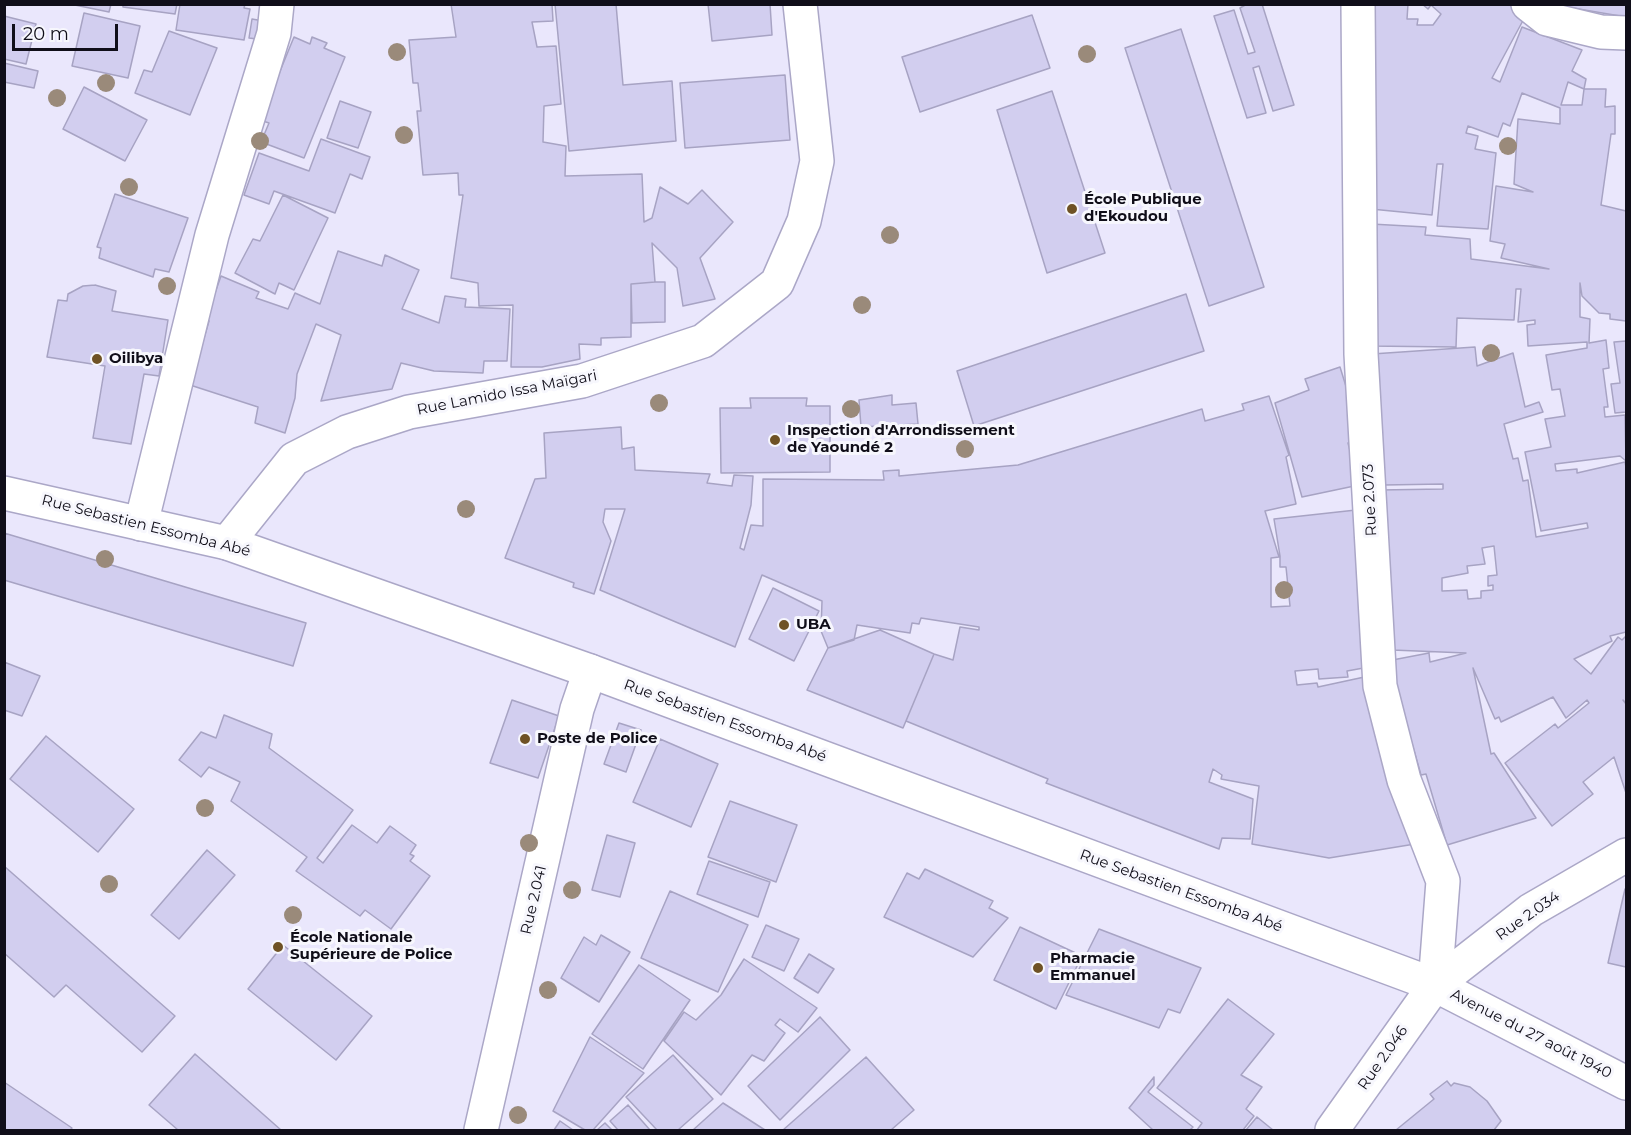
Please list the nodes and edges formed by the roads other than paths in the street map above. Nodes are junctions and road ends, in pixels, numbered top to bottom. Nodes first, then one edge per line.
1 (277, 4) edge
2 (800, 4) edge
3 (1358, 4) edge
4 (1528, 4) edge
5 (1626, 33) edge
6 (4, 493) edge
7 (141, 524) junction
8 (227, 543) junction
9 (590, 671) junction
10 (1626, 855) edge
11 (1435, 985) junction
12 (1626, 1083) edge
13 (481, 1131) edge
14 (1332, 1131) edge

1 - 7 street
2 - 8 street, Rue Lamido Issa Maïgari
3 - 11 street, Rue 2.073
4 - 5 street
6 - 7 street, Rue Sebastien Essomba Abé
7 - 8 street, Rue Sebastien Essomba Abé
8 - 9 street, Rue Sebastien Essomba Abé
9 - 11 street, Rue Sebastien Essomba Abé
9 - 13 street, Rue 2.041
10 - 11 street, Rue 2.034
11 - 12 street, Avenue du 27 août 1940
11 - 14 street, Rue 2.046

